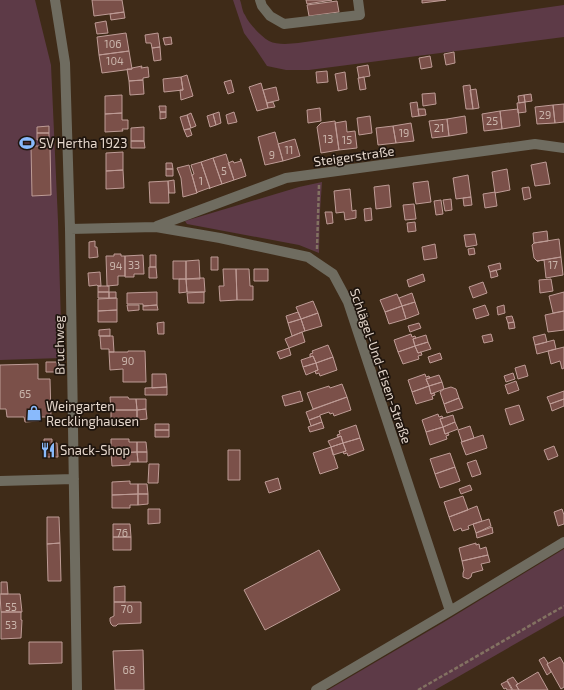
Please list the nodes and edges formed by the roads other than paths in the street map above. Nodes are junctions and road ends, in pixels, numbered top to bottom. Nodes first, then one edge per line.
1 (55, 0) edge
2 (260, 0) edge
3 (358, 0) edge
4 (564, 148) edge
5 (156, 227) junction
6 (70, 229) junction
7 (74, 479) junction
8 (0, 481) edge
9 (564, 542) edge
10 (450, 611) junction
11 (77, 690) edge
12 (316, 690) edge

1 - 6 street, Bruchweg
2 - 3 street
4 - 5 street, Steigerstraße
5 - 6 street, Schlägel-Und-Eisen-Straße
5 - 10 street, Schlägel-Und-Eisen-Straße
6 - 7 street, Bruchweg
7 - 8 street
7 - 11 street, Bruchweg
9 - 10 street
10 - 12 street

